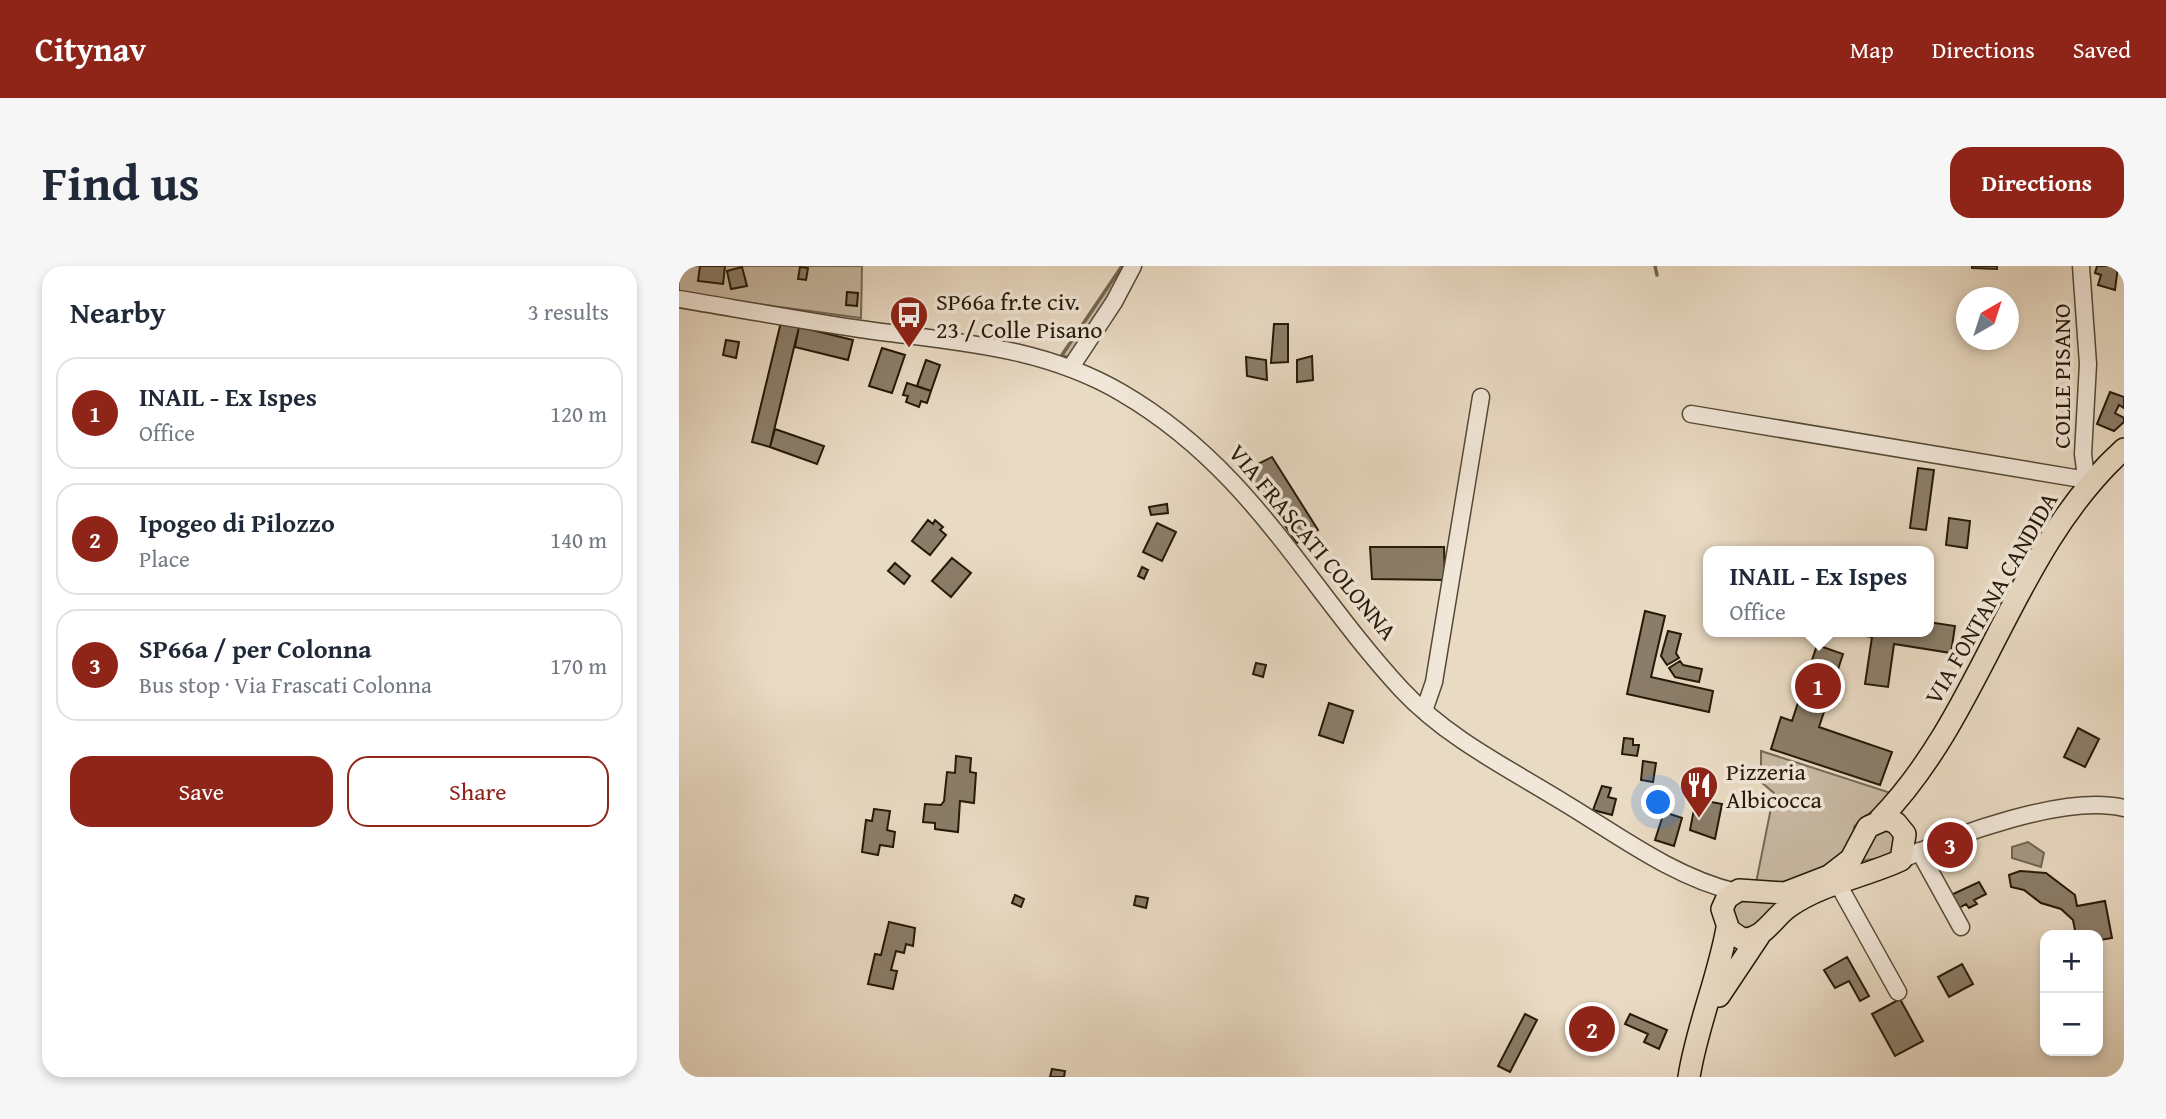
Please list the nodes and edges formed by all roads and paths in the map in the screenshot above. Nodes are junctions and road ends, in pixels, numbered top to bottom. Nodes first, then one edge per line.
1 (1133, 266) edge
2 (2081, 266) edge
3 (679, 299) edge
4 (1071, 367) junction
5 (1482, 397) dead end
6 (1691, 414) dead end
7 (2124, 449) edge
8 (2087, 483) junction
9 (1423, 711) junction
10 (1914, 782) junction
11 (2124, 808) edge
12 (1881, 819) junction
13 (1904, 831) junction
14 (1952, 838) junction
15 (1910, 855) junction
16 (1702, 883) junction
17 (1837, 884) junction
18 (1736, 891) junction
19 (1724, 921) junction
20 (1961, 927) dead end
21 (1759, 936) junction
22 (1898, 992) dead end
23 (1698, 1031) junction
24 (1689, 1077) edge

1 - 4 street
2 - 8 street, COLLE PISANO
3 - 4 street, VIA FRASCATI COLONNA
4 - 9 street, VIA FRASCATI COLONNA
5 - 9 street
6 - 8 street
7 - 8 main road, VIA FONTANA CANDIDA
8 - 10 main road, VIA FONTANA CANDIDA
9 - 16 street, VIA FRASCATI COLONNA
10 - 12 main road, VIA FONTANA CANDIDA
10 - 13 main road, VIA FONTANA CANDIDA
11 - 14 street
12 - 13 main road
12 - 18 main road, VIA FRASCATI COLONNA
13 - 14 street
13 - 15 main road
14 - 15 street
15 - 17 main road
15 - 20 street
16 - 18 street, VIA FRASCATI COLONNA
16 - 19 street, VIA FRASCATI COLONNA
17 - 21 main road
17 - 22 street
18 - 19 main road
19 - 21 main road
19 - 23 main road
21 - 23 main road
23 - 24 main road

